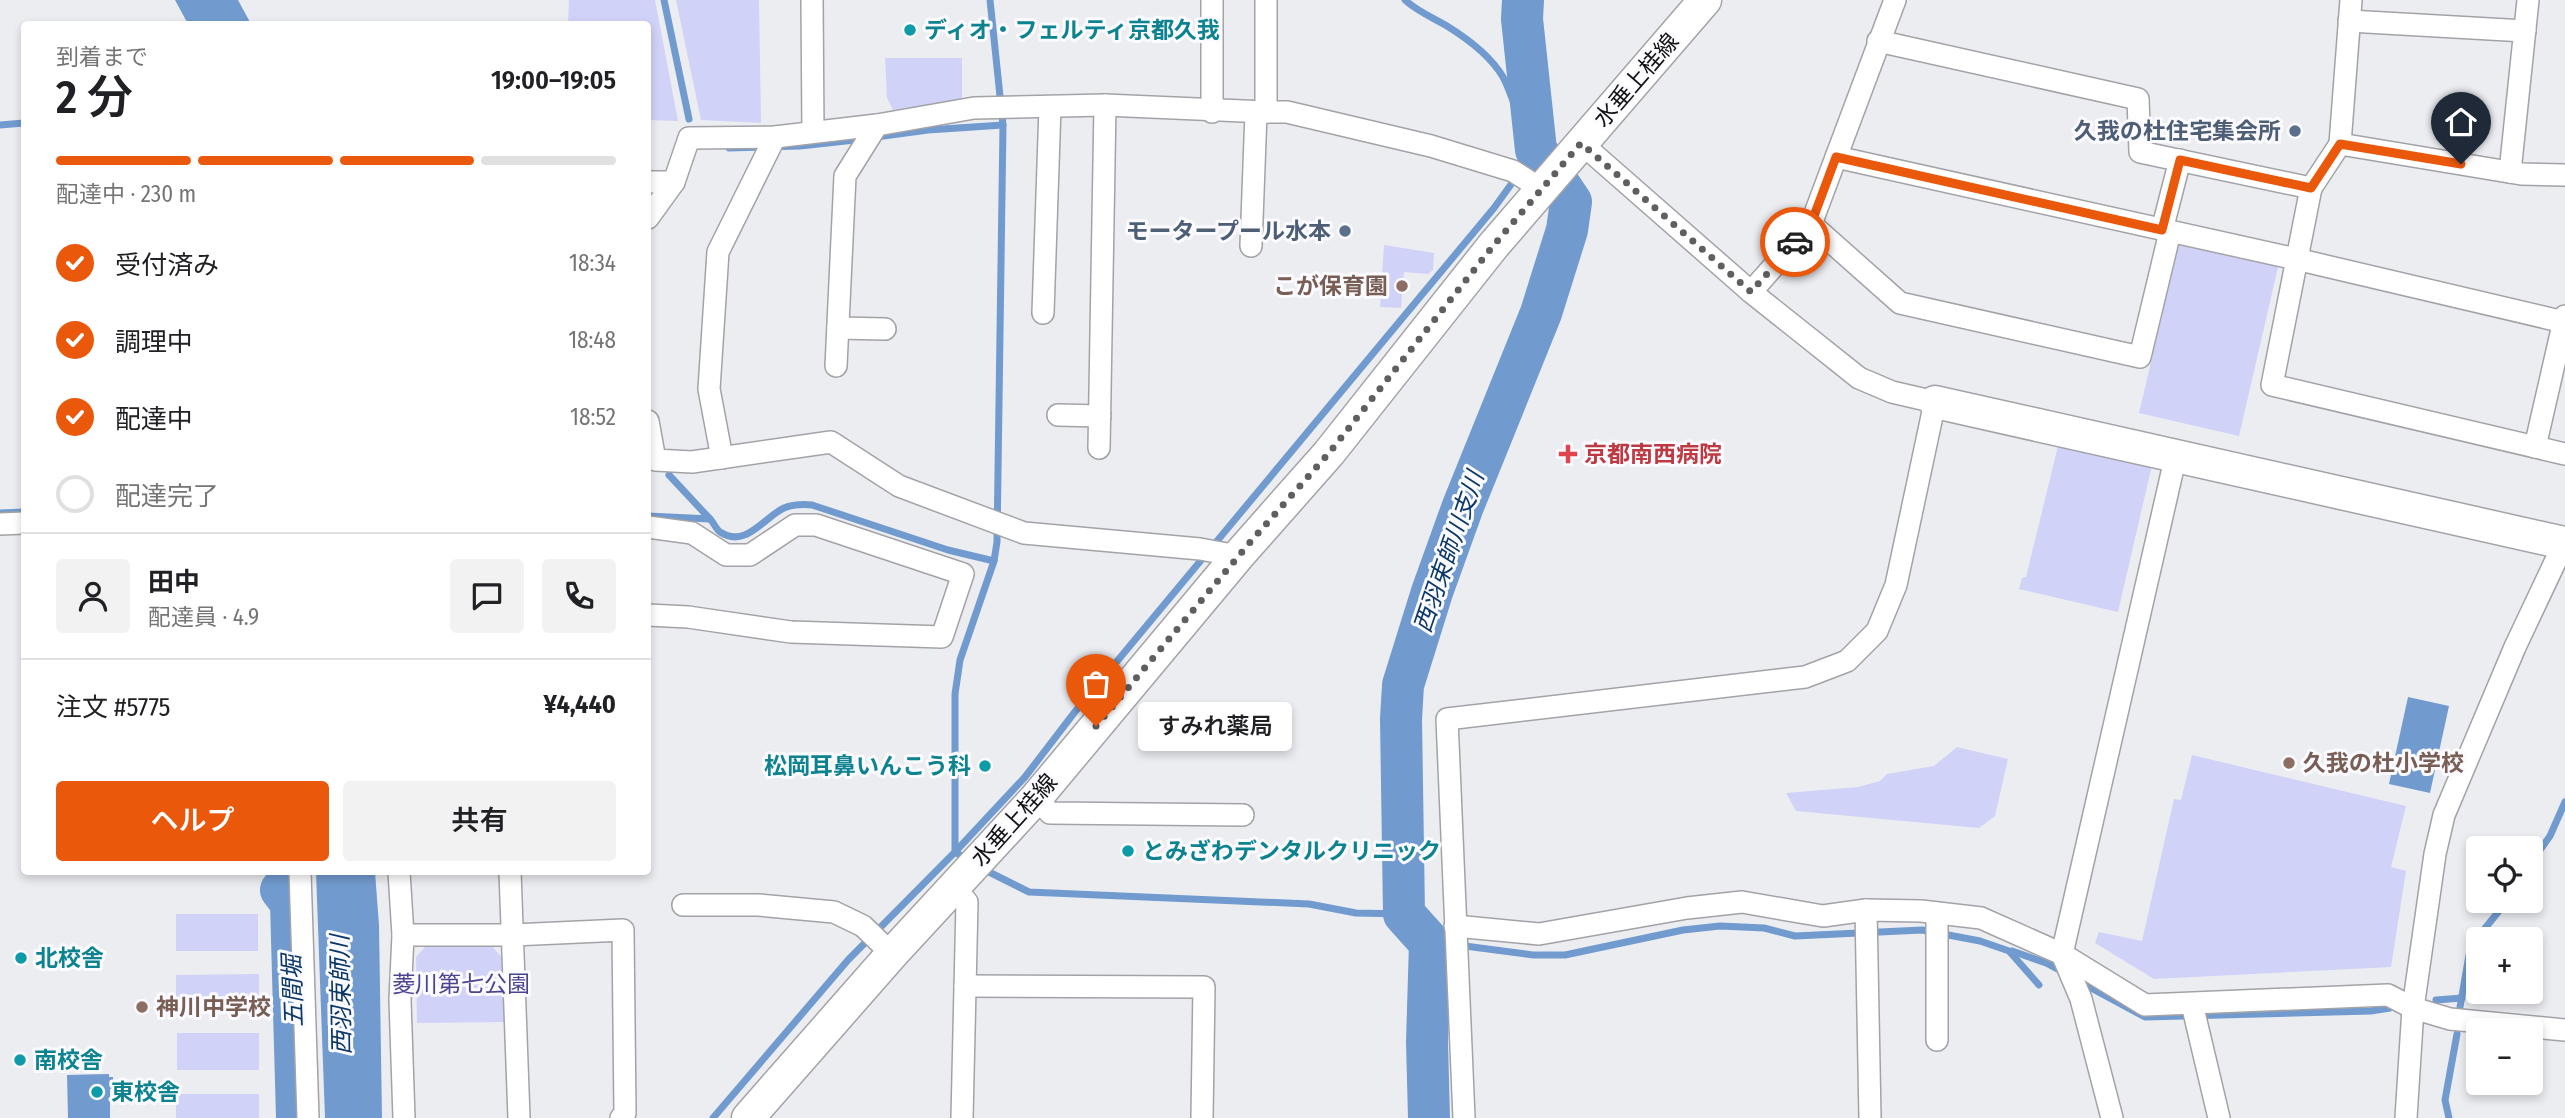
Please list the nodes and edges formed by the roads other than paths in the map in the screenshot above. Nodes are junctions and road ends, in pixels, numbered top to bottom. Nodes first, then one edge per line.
1 (812, 0) edge
2 (1212, 0) edge
3 (1266, 0) edge
4 (1705, 0) edge
5 (1895, 0) edge
6 (2528, 0) edge
7 (2350, 10) edge
8 (2525, 31) junction
9 (1878, 41) junction
10 (1105, 105) junction
11 (1050, 107) junction
12 (1213, 111) junction
13 (1261, 113) junction
14 (813, 132) junction
15 (872, 134) junction
16 (771, 144) junction
17 (2340, 144) junction
18 (1836, 157) junction
19 (2180, 160) junction
20 (1544, 171) junction
21 (2510, 172) junction
22 (2565, 175) edge
23 (651, 182) edge
24 (674, 182) junction
25 (2311, 188) junction
26 (651, 214) edge
27 (1811, 224) junction
28 (2166, 231) junction
29 (1251, 246) dead end
30 (2296, 259) junction
31 (1751, 292) junction
32 (1042, 313) dead end
33 (2564, 319) edge
34 (838, 328) junction
35 (885, 329) dead end
36 (836, 366) dead end
37 (1935, 402) junction
38 (1058, 415) dead end
39 (1100, 416) junction
40 (651, 438) edge
41 (2535, 447) junction
42 (1099, 448) dead end
43 (2565, 454) edge
44 (2176, 455) junction
45 (722, 458) junction
46 (21, 523) edge
47 (0, 524) edge
48 (651, 527) edge
49 (1217, 552) junction
50 (2562, 556) edge
51 (651, 615) edge
52 (1036, 798) junction
53 (1243, 815) dead end
54 (969, 871) junction
55 (300, 875) edge
56 (399, 875) edge
57 (510, 875) edge
58 (682, 905) dead end
59 (1867, 924) junction
60 (1937, 926) junction
61 (403, 935) junction
62 (513, 935) junction
63 (1456, 937) junction
64 (878, 940) junction
65 (2069, 971) junction
66 (965, 986) junction
67 (2413, 1008) junction
68 (2194, 1012) junction
69 (2565, 1030) edge
70 (1937, 1040) dead end
71 (308, 1118) edge
72 (404, 1118) edge
73 (519, 1118) edge
74 (621, 1118) edge
75 (748, 1118) edge
76 (962, 1118) edge
77 (1202, 1118) edge
78 (1464, 1118) edge
79 (1870, 1118) edge
80 (2112, 1118) edge
81 (2219, 1118) edge
82 (2406, 1118) edge

1 - 14 street
2 - 12 street
3 - 13 street
4 - 20 main road, 水垂上桂線
5 - 9 street
6 - 8 street
7 - 8 street
7 - 17 street
8 - 21 street
9 - 18 street
9 - 19 street
10 - 11 street
10 - 12 street
10 - 39 street
11 - 15 street
11 - 32 street
12 - 13 street
13 - 20 street
13 - 29 street
14 - 15 street
14 - 16 street
15 - 34 street
16 - 24 street
16 - 45 street
17 - 21 street
17 - 25 street
18 - 27 street
18 - 28 street
19 - 25 street
19 - 28 street
20 - 31 street
20 - 49 main road, 水垂上桂線
21 - 22 street
23 - 24 street
24 - 26 street
25 - 30 street
27 - 28 street
27 - 31 street
28 - 30 street
30 - 33 street
30 - 41 street
31 - 37 street
33 - 41 street
34 - 35 street
34 - 36 street
37 - 44 main road
37 - 63 street
38 - 39 street
39 - 42 street
40 - 45 street
41 - 43 street
44 - 50 main road
44 - 65 street
45 - 49 street
46 - 47 street
48 - 51 street
49 - 52 main road, 水垂上桂線
50 - 67 street
52 - 53 street
52 - 54 main road, 水垂上桂線
54 - 64 main road, 水垂上桂線
54 - 66 street
55 - 71 street
56 - 61 street
57 - 62 street
58 - 64 street
59 - 60 street
59 - 63 street
59 - 79 street
60 - 65 street
60 - 70 street
61 - 62 street
61 - 72 street
62 - 73 street
62 - 74 street
63 - 78 street
64 - 75 main road, 水垂上桂線
65 - 68 street
65 - 80 street
66 - 76 street
66 - 77 street
67 - 68 street
67 - 69 street
67 - 82 street
68 - 81 street

